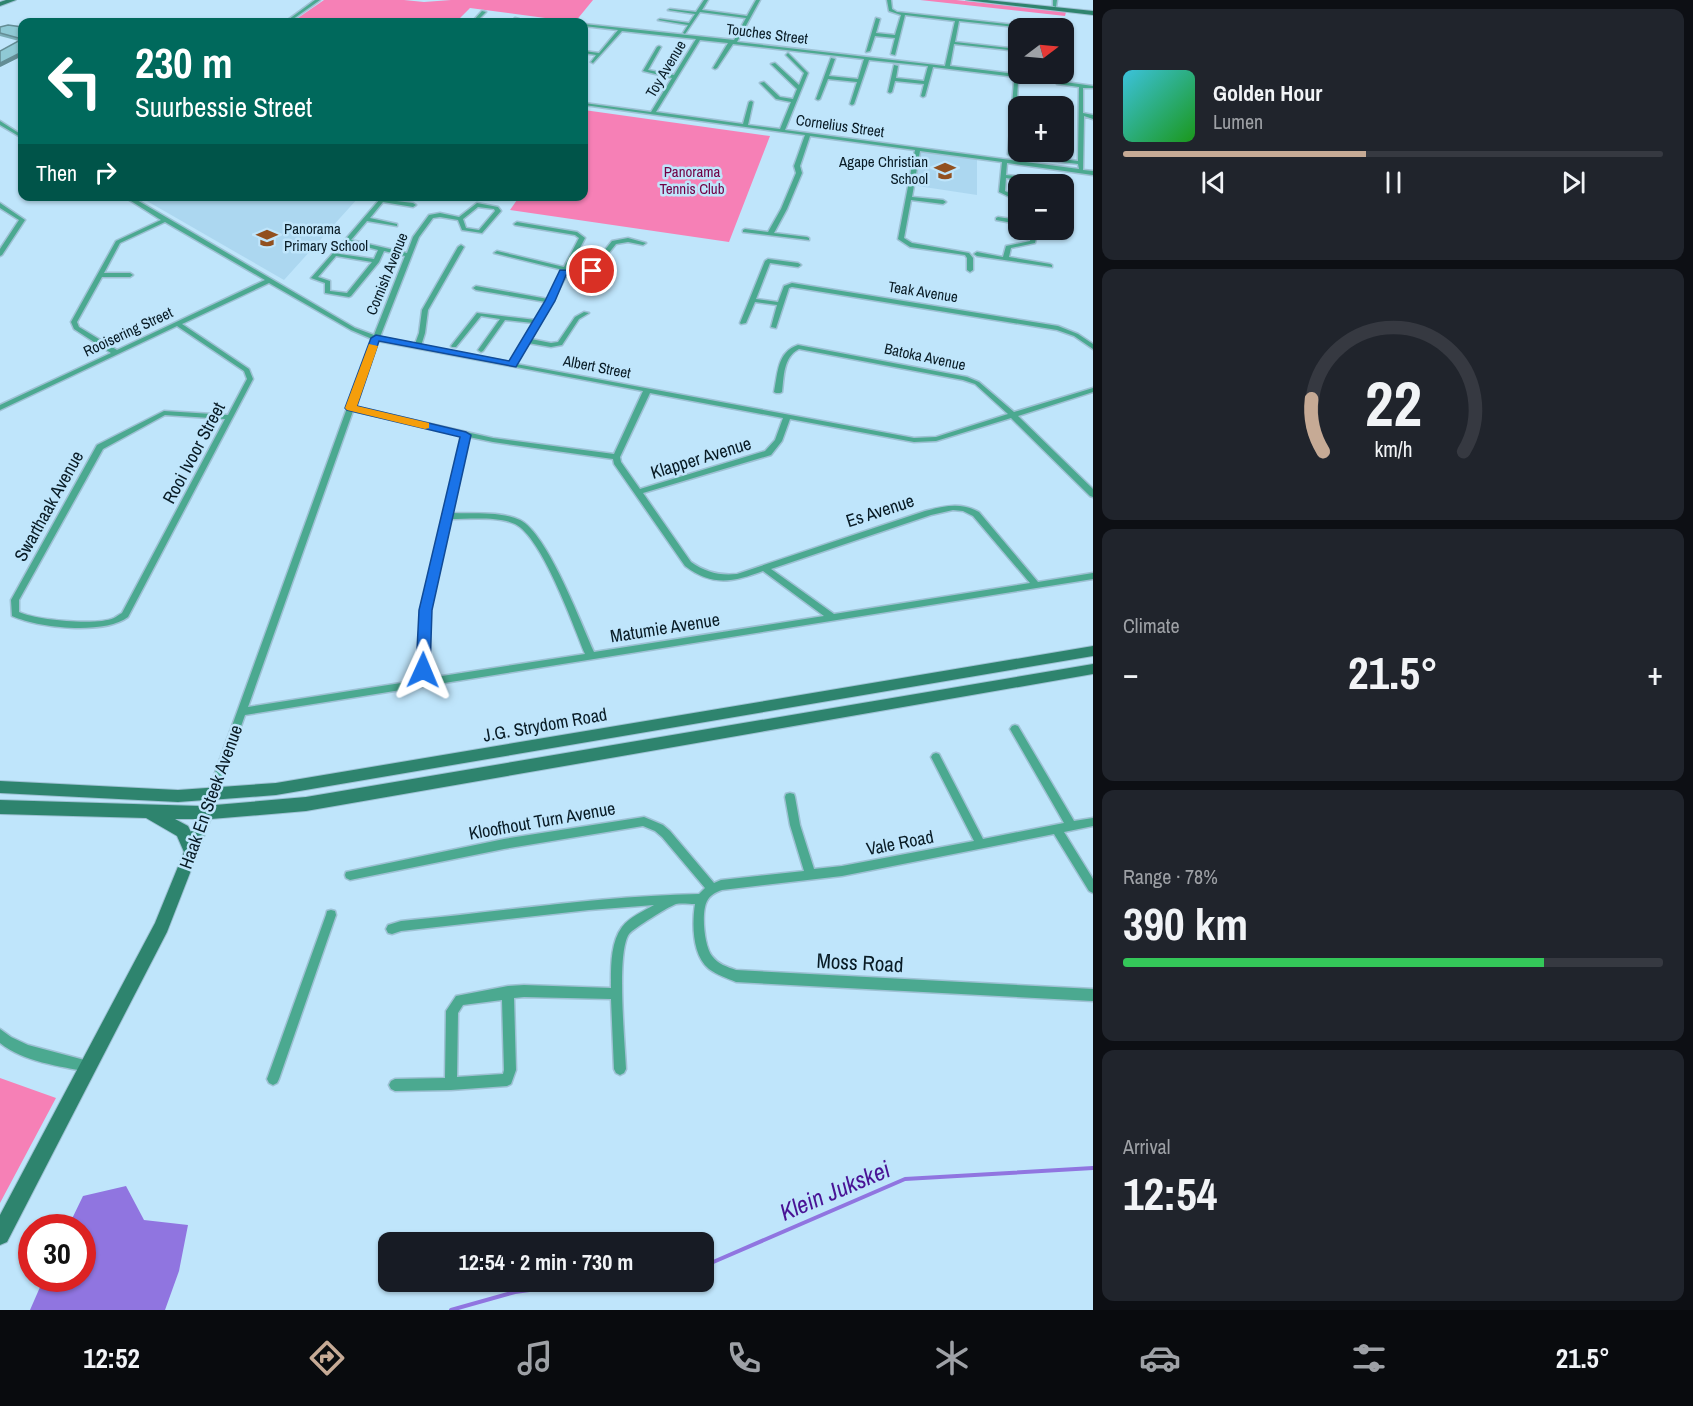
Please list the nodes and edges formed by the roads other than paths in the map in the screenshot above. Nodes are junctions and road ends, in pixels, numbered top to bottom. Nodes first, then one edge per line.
1 (13, 0) edge
2 (318, 0) edge
3 (706, 0) edge
4 (758, 0) edge
5 (889, 0) edge
6 (969, 0) edge
7 (0, 3) edge
8 (670, 10) dead end
9 (484, 12) dead end
10 (698, 12) junction
11 (1093, 13) edge
12 (903, 14) junction
13 (748, 17) junction
14 (293, 18) edge
15 (478, 18) edge
16 (878, 19) dead end
17 (660, 20) dead end
18 (957, 20) junction
19 (690, 24) junction
20 (588, 25) edge
21 (1008, 25) edge
22 (621, 28) junction
23 (685, 33) dead end
24 (873, 34) junction
25 (897, 37) junction
26 (699, 38) junction
27 (734, 42) junction
28 (953, 43) junction
29 (659, 47) dead end
30 (1008, 49) edge
31 (588, 53) edge
32 (599, 54) junction
33 (788, 54) dead end
34 (867, 54) junction
35 (892, 54) dead end
36 (833, 59) dead end
37 (593, 62) dead end
38 (773, 64) dead end
39 (931, 65) junction
40 (896, 66) dead end
41 (715, 68) dead end
42 (947, 68) junction
43 (1008, 75) edge
44 (826, 77) junction
45 (676, 78) junction
46 (893, 79) junction
47 (859, 81) junction
48 (762, 83) dead end
49 (927, 83) junction
50 (1081, 86) junction
51 (1093, 87) edge
52 (799, 88) junction
53 (890, 92) dead end
54 (923, 96) dead end
55 (818, 99) dead end
56 (795, 101) junction
57 (751, 102) dead end
58 (852, 104) dead end
59 (588, 105) edge
60 (653, 113) junction
61 (1081, 114) junction
62 (1093, 117) edge
63 (0, 123) edge
64 (745, 126) junction
65 (782, 130) junction
66 (18, 134) edge
67 (808, 134) junction
68 (918, 149) junction
69 (1005, 161) junction
70 (1080, 163) junction
71 (1081, 171) junction
72 (1093, 173) edge
73 (1003, 177) junction
74 (1008, 178) edge
75 (1008, 195) edge
76 (909, 198) junction
77 (133, 201) edge
78 (381, 201) edge
79 (388, 201) edge
80 (943, 202) dead end
81 (0, 205) edge
82 (413, 205) dead end
83 (365, 219) junction
84 (460, 219) junction
85 (998, 219) dead end
86 (165, 220) junction
87 (1008, 220) edge
88 (517, 224) dead end
89 (394, 225) dead end
90 (745, 231) dead end
91 (770, 234) junction
92 (807, 239) dead end
93 (1034, 240) edge
94 (643, 243) dead end
95 (461, 246) dead end
96 (382, 249) junction
97 (497, 253) dead end
98 (0, 254) edge
99 (977, 254) dead end
100 (408, 255) junction
101 (1006, 259) junction
102 (377, 261) junction
103 (798, 265) dead end
104 (1050, 266) dead end
105 (565, 269) junction
106 (970, 270) dead end
107 (99, 275) junction
108 (130, 275) dead end
109 (268, 281) junction
110 (476, 288) dead end
111 (753, 300) junction
112 (550, 301) junction
113 (781, 304) junction
114 (586, 313) dead end
115 (504, 317) junction
116 (538, 322) junction
117 (178, 324) junction
118 (743, 324) dead end
119 (774, 327) dead end
120 (376, 338) junction
121 (528, 341) junction
122 (454, 346) dead end
123 (417, 347) junction
124 (1093, 347) edge
125 (481, 350) dead end
126 (115, 352) junction
127 (512, 365) junction
128 (1093, 390) edge
129 (647, 391) junction
130 (778, 392) dead end
131 (0, 408) edge
132 (351, 408) junction
133 (1013, 416) junction
134 (231, 417) junction
135 (787, 418) junction
136 (466, 435) junction
137 (616, 457) junction
138 (638, 492) junction
139 (1093, 494) edge
140 (447, 516) junction
141 (764, 568) junction
142 (1093, 576) edge
143 (1037, 586) junction
144 (833, 618) junction
145 (117, 620) joint
146 (1093, 651) edge
147 (591, 656) junction
148 (1093, 669) edge
149 (425, 683) junction
150 (242, 712) junction
151 (1015, 729) dead end
152 (936, 757) dead end
153 (0, 787) edge
154 (212, 795) junction
155 (790, 797) dead end
156 (0, 807) edge
157 (143, 811) junction
158 (205, 813) junction
159 (1093, 822) edge
160 (1071, 826) junction
161 (1056, 829) junction
162 (980, 843) junction
163 (192, 852) junction
164 (350, 875) dead end
165 (811, 875) junction
166 (1093, 888) edge
167 (713, 889) junction
168 (676, 899) junction
169 (702, 899) junction
170 (331, 915) dead end
171 (392, 929) dead end
172 (508, 992) junction
173 (617, 994) junction
174 (1093, 995) edge
175 (0, 1035) edge
176 (88, 1066) junction
177 (620, 1069) dead end
178 (273, 1079) dead end
179 (395, 1084) dead end
180 (451, 1084) junction
181 (0, 1235) edge

1 - 7 street
2 - 14 street
3 - 10 street
4 - 13 street
5 - 12 street
6 - 11 street
8 - 10 street
9 - 15 street
10 - 13 street
10 - 19 street
12 - 18 street
12 - 25 street
13 - 27 street
16 - 24 street
17 - 19 street
18 - 21 street
18 - 28 street
19 - 23 street
20 - 22 street, Touches Street
22 - 26 street, Touches Street
22 - 32 street
24 - 25 street
24 - 34 street
25 - 35 street
26 - 27 street, Touches Street
26 - 45 street, Toy Avenue
27 - 34 street, Touches Street
27 - 41 street
28 - 30 street
28 - 42 street
29 - 45 street
31 - 32 street
32 - 37 street
33 - 52 street
34 - 39 street, Touches Street
34 - 47 street
36 - 44 street
38 - 52 street
39 - 42 street, Touches Street
39 - 49 street
40 - 46 street
42 - 43 street, Touches Street
44 - 47 street
44 - 55 street
45 - 60 street, Toy Avenue
46 - 49 street
46 - 53 street
47 - 58 street
48 - 56 street
49 - 54 street
50 - 51 street
50 - 61 street
50 - 70 street
52 - 56 street
56 - 65 street
57 - 64 street
59 - 60 street, Cornelius Street
60 - 64 street, Cornelius Street
61 - 62 street
61 - 70 street
63 - 66 street
64 - 65 street, Cornelius Street
65 - 67 street, Cornelius Street
67 - 68 street, Cornelius Street
67 - 91 street
68 - 69 street, Cornelius Street
68 - 76 street
69 - 71 street, Cornelius Street
69 - 73 street
70 - 71 street
71 - 72 street, Cornelius Street
73 - 74 street
73 - 75 street
76 - 80 street
76 - 106 street
77 - 86 street, Albert Street
78 - 83 street
79 - 82 street
81 - 98 street
83 - 89 street
83 - 96 street
84 - 84 street
84 - 100 street, Cornish Avenue
85 - 87 street
86 - 107 street
86 - 109 street, Albert Street
88 - 105 street
90 - 91 street
91 - 92 street
93 - 101 street
94 - 105 street
95 - 123 street
96 - 100 street
96 - 102 street
97 - 105 street
99 - 101 street
100 - 120 street, Cornish Avenue
101 - 104 street
102 - 102 street
103 - 111 street
105 - 112 street
107 - 108 street
107 - 126 street
109 - 117 street, Rooisering Street
109 - 120 street, Albert Street
110 - 112 street
111 - 113 street
111 - 118 street
112 - 116 street
113 - 119 street, Teak Avenue
113 - 124 street, Teak Avenue
114 - 121 street
115 - 116 street
115 - 122 street
115 - 125 street
116 - 121 street
117 - 126 street, Rooisering Street
117 - 134 street, Rooi Ivoor Street
120 - 123 street, Albert Street
120 - 132 street, Haak En Steek Avenue
121 - 127 street
123 - 127 street, Albert Street
126 - 131 street, Rooisering Street
127 - 129 street, Albert Street
128 - 133 street, Albert Street
129 - 135 street, Albert Street
129 - 137 street
130 - 133 street, Batoka Avenue
132 - 136 street
132 - 150 street, Haak En Steek Avenue
133 - 135 street, Albert Street
133 - 139 street, Batoka Avenue
134 - 145 street, Rooi Ivoor Street
134 - 145 street, Swarthaak Avenue
135 - 138 street, Klapper Avenue
136 - 137 street
136 - 140 street
137 - 138 street
138 - 141 street, Es Avenue
140 - 147 street
140 - 149 street
141 - 143 street, Es Avenue
141 - 144 street
142 - 143 street, Matumie Avenue
143 - 144 street, Matumie Avenue
144 - 147 street, Matumie Avenue
146 - 154 street, J.G. Strydom Road
147 - 149 street, Matumie Avenue
148 - 158 street, J.G. Strydom Road
149 - 150 street, Matumie Avenue
150 - 154 street, Haak En Steek Avenue
151 - 160 street
152 - 162 street
153 - 154 street, J.G. Strydom Road
154 - 158 street, Haak En Steek Avenue
155 - 165 street
156 - 157 street, J.G. Strydom Road
157 - 158 street, J.G. Strydom Road
157 - 163 street
158 - 163 street, Haak En Steek Avenue
159 - 160 street, Vale Road
160 - 161 street, Vale Road
161 - 162 street, Vale Road
161 - 166 street
162 - 165 street, Vale Road
163 - 176 street, Haak En Steek Avenue
164 - 167 street, Kloofhout Turn Avenue
165 - 167 street, Vale Road
167 - 169 street
168 - 169 street
168 - 171 street
168 - 173 street
169 - 174 street, Moss Road
170 - 178 street
172 - 173 street
172 - 180 street
172 - 180 street
173 - 177 street
175 - 176 street
176 - 181 street, Haak En Steek Avenue
179 - 180 street

